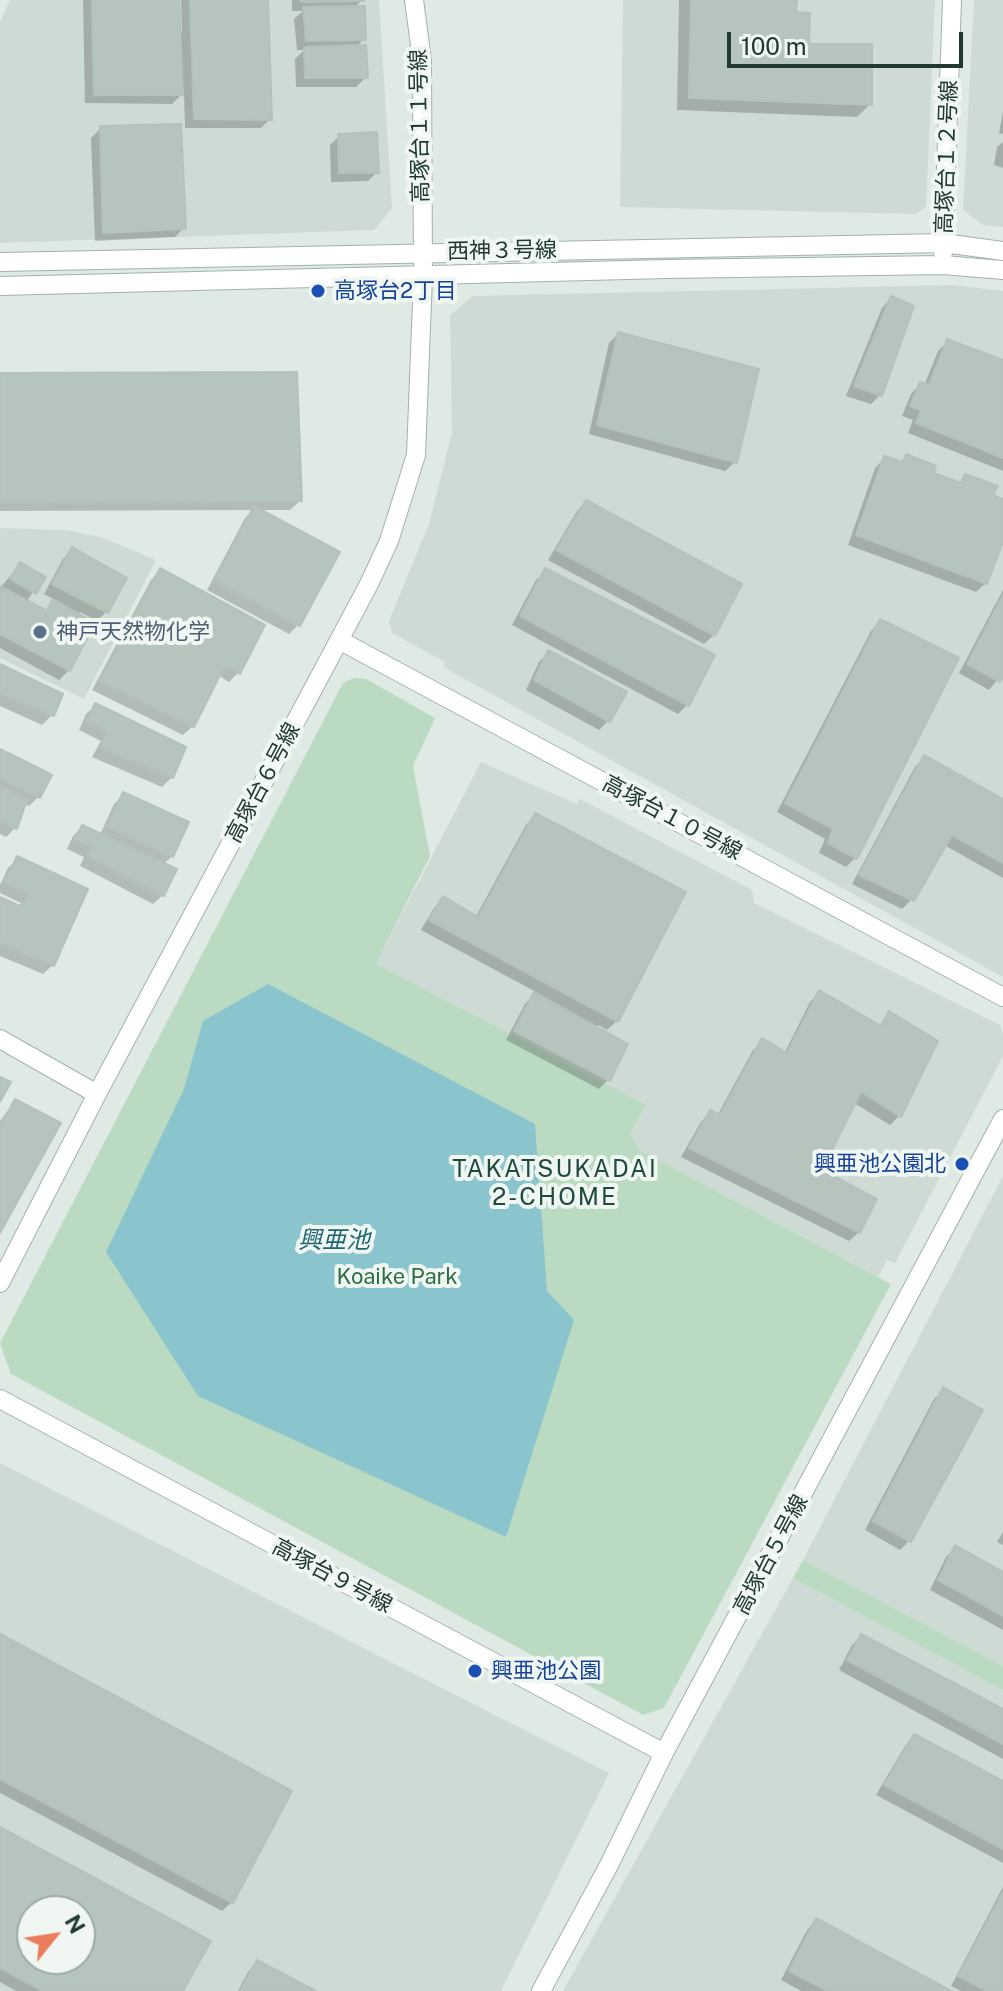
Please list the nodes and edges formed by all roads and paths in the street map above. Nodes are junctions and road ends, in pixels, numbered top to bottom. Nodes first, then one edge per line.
1 (414, 0) edge
2 (952, 0) edge
3 (944, 243) junction
4 (1003, 251) edge
5 (422, 252) junction
6 (0, 262) edge
7 (943, 265) junction
8 (1003, 270) edge
9 (423, 276) junction
10 (0, 286) edge
11 (339, 640) junction
12 (1003, 997) edge
13 (0, 1039) edge
14 (97, 1094) junction
15 (1003, 1119) edge
16 (0, 1283) edge
17 (0, 1399) edge
18 (664, 1753) junction
19 (541, 1991) edge

1 - 5 street, 高塚台１１号線
2 - 3 street, 高塚台１２号線
3 - 4 street, 西神３号線
3 - 5 street, 西神３号線
3 - 7 street, 高塚台１２号線
5 - 6 street, 西神３号線
5 - 9 street, 高塚台６号線
7 - 8 street, 西神３号線
7 - 9 street, 西神３号線
9 - 10 street, 西神３号線
9 - 11 street, 高塚台６号線
11 - 12 street, 高塚台１０号線
11 - 14 street, 高塚台６号線
13 - 14 street
14 - 16 street, 高塚台６号線
15 - 18 street, 高塚台５号線
17 - 18 street, 高塚台９号線
18 - 19 street, 高塚台５号線

